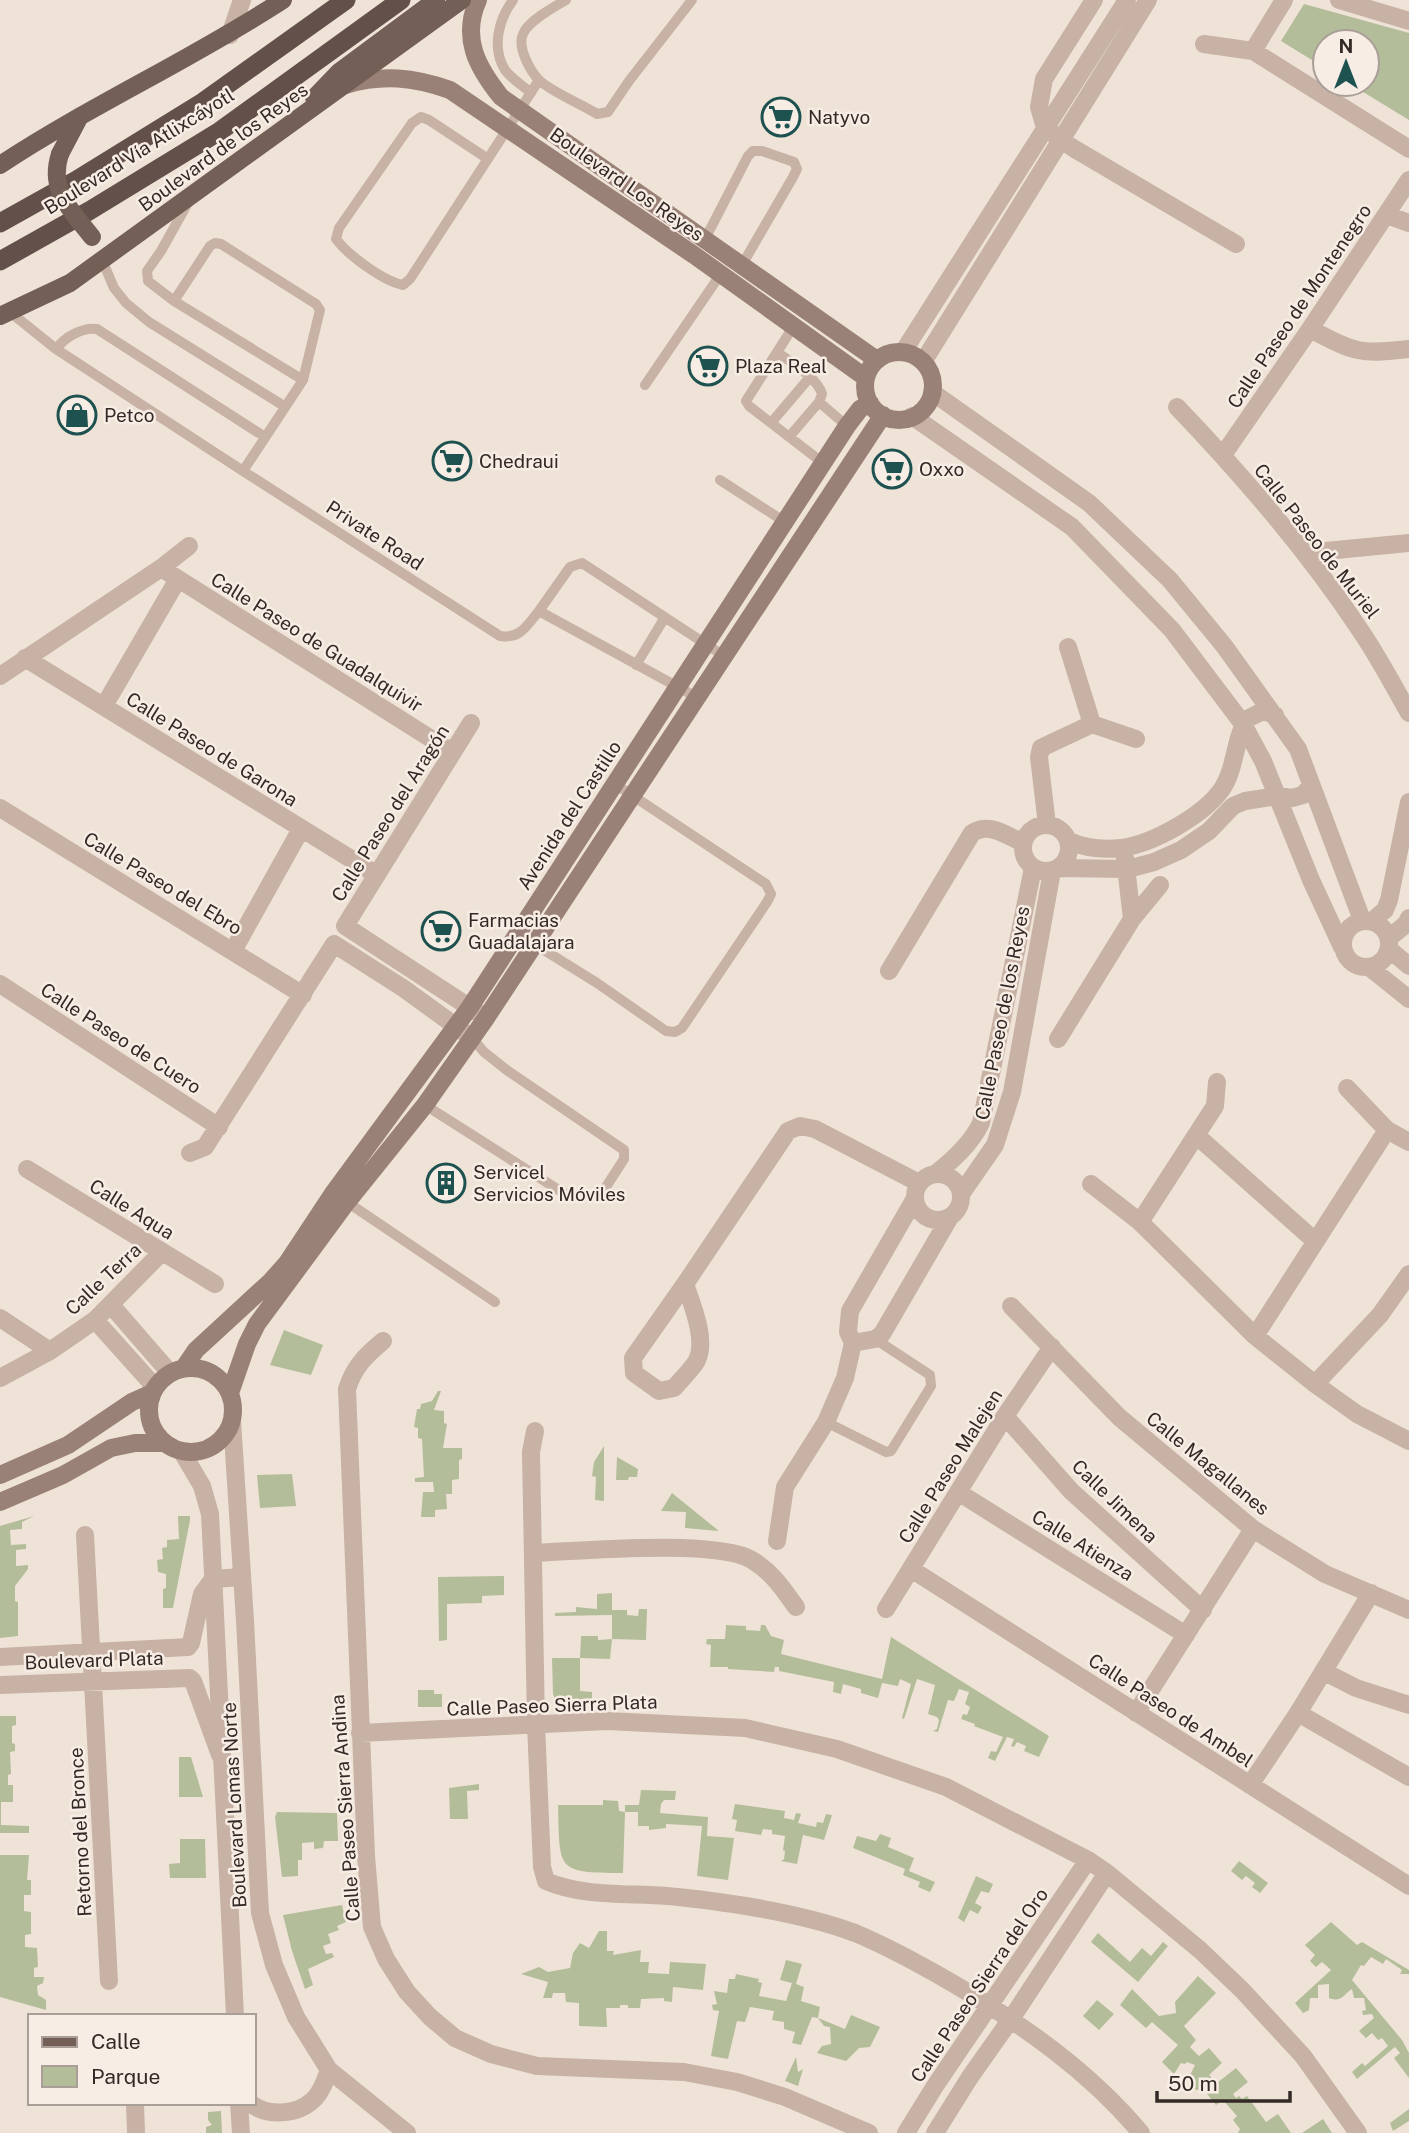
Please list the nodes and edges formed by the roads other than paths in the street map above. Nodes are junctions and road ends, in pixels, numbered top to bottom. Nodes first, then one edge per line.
1 (242, 0) edge
2 (283, 0) edge
3 (346, 0) edge
4 (401, 0) edge
5 (436, 0) edge
6 (462, 0) edge
7 (478, 0) edge
8 (513, 0) edge
9 (566, 0) edge
10 (692, 0) edge
11 (1094, 0) edge
12 (1127, 0) edge
13 (1148, 0) edge
14 (1284, 0) edge
15 (1339, 0) edge
16 (1409, 21) edge
17 (230, 35) junction
18 (1204, 44) dead end
19 (1253, 51) junction
20 (539, 80) junction
21 (345, 85) junction
22 (531, 93) junction
23 (518, 110) junction
24 (302, 115) junction
25 (80, 116) junction
26 (508, 127) junction
27 (1045, 128) junction
28 (1060, 139) junction
29 (1409, 149) edge
30 (488, 159) junction
31 (0, 165) edge
32 (1409, 180) edge
33 (192, 195) junction
34 (1387, 215) junction
35 (0, 223) edge
36 (1409, 223) edge
37 (705, 239) junction
38 (1236, 244) dead end
39 (694, 256) junction
40 (102, 260) junction
41 (0, 261) edge
42 (743, 265) junction
43 (720, 275) junction
44 (174, 301) junction
45 (5, 314) edge
46 (793, 327) junction
47 (1310, 330) junction
48 (56, 349) junction
49 (1409, 349) edge
50 (777, 352) junction
51 (904, 352) junction
52 (877, 360) junction
53 (923, 362) junction
54 (810, 377) junction
55 (866, 379) junction
56 (303, 380) junction
57 (645, 385) dead end
58 (932, 392) junction
59 (819, 402) junction
60 (870, 403) junction
61 (284, 406) junction
62 (1177, 407) dead end
63 (883, 415) junction
64 (912, 416) junction
65 (771, 423) junction
66 (847, 426) junction
67 (789, 437) junction
68 (265, 438) junction
69 (1014, 450) junction
70 (1223, 454) junction
71 (823, 463) junction
72 (243, 471) junction
73 (997, 475) junction
74 (720, 481) dead end
75 (1101, 515) junction
76 (785, 522) junction
77 (1083, 538) junction
78 (1409, 543) edge
79 (189, 546) dead end
80 (1305, 553) junction
81 (161, 568) junction
82 (178, 579) junction
83 (539, 611) junction
84 (665, 617) junction
85 (705, 643) junction
86 (1068, 647) dead end
87 (724, 656) junction
88 (25, 658) junction
89 (636, 665) junction
90 (0, 676) edge
91 (677, 686) junction
92 (698, 698) junction
93 (104, 706) junction
94 (1409, 713) edge
95 (1275, 715) junction
96 (471, 723) dead end
97 (1092, 724) junction
98 (1243, 724) junction
99 (1136, 739) dead end
100 (452, 752) junction
101 (615, 784) junction
102 (1311, 787) junction
103 (632, 795) junction
104 (1278, 796) junction
105 (1409, 802) edge
106 (0, 808) edge
107 (1047, 825) junction
108 (301, 829) junction
109 (1069, 841) junction
110 (1023, 843) junction
111 (1122, 848) junction
112 (1033, 868) junction
113 (1056, 869) junction
114 (1128, 869) junction
115 (377, 875) junction
116 (1160, 885) dead end
117 (1409, 918) edge
118 (1132, 919) junction
119 (1367, 921) junction
120 (517, 934) junction
121 (373, 944) junction
122 (1389, 944) junction
123 (535, 945) junction
124 (1342, 947) junction
125 (233, 951) junction
126 (361, 961) junction
127 (1409, 966) edge
128 (1369, 967) junction
129 (889, 971) dead end
130 (0, 984) edge
131 (303, 995) junction
132 (1409, 999) edge
133 (470, 1007) junction
134 (486, 1018) junction
135 (456, 1027) junction
136 (472, 1038) junction
137 (1058, 1039) dead end
138 (1217, 1082) dead end
139 (1347, 1088) dead end
140 (425, 1105) junction
141 (219, 1127) junction
142 (1387, 1130) junction
143 (1197, 1136) junction
144 (1409, 1142) edge
145 (190, 1153) dead end
146 (27, 1169) dead end
147 (1091, 1184) dead end
148 (923, 1186) junction
149 (604, 1190) dead end
150 (565, 1194) dead end
151 (961, 1194) junction
152 (340, 1197) junction
153 (950, 1217) junction
154 (1140, 1222) junction
155 (1315, 1241) junction
156 (162, 1252) junction
157 (1409, 1274) edge
158 (215, 1284) dead end
159 (685, 1284) junction
160 (495, 1302) dead end
161 (111, 1305) junction
162 (1011, 1307) dead end
163 (0, 1318) edge
164 (95, 1320) junction
165 (1255, 1336) junction
166 (875, 1339) junction
167 (383, 1341) dead end
168 (853, 1343) junction
169 (1052, 1347) junction
170 (50, 1351) junction
171 (177, 1371) junction
172 (0, 1378) edge
173 (1315, 1384) junction
174 (154, 1390) junction
175 (230, 1394) junction
176 (1005, 1416) junction
177 (232, 1422) junction
178 (826, 1422) junction
179 (535, 1431) dead end
180 (1409, 1441) edge
181 (163, 1443) junction
182 (182, 1452) junction
183 (0, 1475) edge
184 (958, 1492) junction
185 (0, 1502) edge
186 (1253, 1529) junction
187 (85, 1535) dead end
188 (777, 1541) dead end
189 (241, 1546) junction
190 (211, 1547) junction
191 (534, 1553) junction
192 (911, 1569) junction
193 (242, 1577) junction
194 (213, 1579) junction
195 (1371, 1593) junction
196 (796, 1607) dead end
197 (886, 1609) dead end
198 (1203, 1610) junction
199 (1409, 1610) edge
200 (1186, 1635) junction
201 (91, 1652) junction
202 (0, 1657) edge
203 (1323, 1671) junction
204 (93, 1681) junction
205 (0, 1685) edge
206 (1409, 1705) edge
207 (1136, 1713) junction
208 (1298, 1713) junction
209 (536, 1724) junction
210 (360, 1733) junction
211 (222, 1762) junction
212 (1409, 1777) edge
213 (1250, 1785) junction
214 (1088, 1860) junction
215 (1107, 1873) junction
216 (1409, 1886) edge
217 (108, 1981) dead end
218 (991, 2006) junction
219 (234, 2014) edge
220 (1012, 2019) junction
221 (329, 2070) junction
222 (135, 2105) edge
223 (239, 2105) edge
224 (252, 2105) edge
225 (136, 2133) edge
226 (241, 2133) edge
227 (407, 2133) edge
228 (869, 2133) edge
229 (906, 2133) edge
230 (935, 2133) edge
231 (1141, 2133) edge
232 (1358, 2133) edge

1 - 17 street
2 - 17 main road
3 - 35 highway, Boulevard Vía Atlixcáyotl
4 - 41 highway, Boulevard Vía Atlixcáyotl
5 - 24 main road
6 - 21 main road, Boulevard de los Reyes
7 - 23 main road, Boulevard Los Reyes
8 - 22 lane
9 - 20 lane
10 - 20 lane
11 - 27 street
12 - 27 street
13 - 28 street
14 - 19 street
15 - 16 street
17 - 25 main road
18 - 19 street
19 - 29 street
20 - 22 lane
21 - 24 main road, Boulevard de los Reyes
21 - 26 main road, Boulevard Los Reyes
22 - 23 lane
23 - 26 lane
23 - 37 main road, Boulevard Los Reyes
24 - 33 main road, Boulevard de los Reyes
25 - 31 main road
25 - 40 main road, bridge
26 - 30 lane
26 - 39 main road, Boulevard Los Reyes
27 - 28 street
27 - 51 street
28 - 38 street
28 - 53 street
30 - 30 lane
32 - 34 street, Calle Paseo de Montenegro
33 - 40 main road, Boulevard de los Reyes
33 - 44 lane
34 - 36 street
34 - 47 street, Calle Paseo de Montenegro
37 - 39 lane
37 - 42 main road, Boulevard Los Reyes
37 - 42 lane
39 - 43 main road, Boulevard Los Reyes
40 - 45 main road, Boulevard de los Reyes
40 - 61 lane
42 - 52 main road, Boulevard Los Reyes
43 - 46 main road, Boulevard Los Reyes
43 - 57 lane
44 - 56 lane
44 - 56 lane
45 - 48 lane, Private Road
46 - 50 lane
46 - 55 main road, Boulevard Los Reyes
47 - 49 street
47 - 70 street, Calle Paseo de Montenegro
48 - 68 lane
48 - 72 lane, Private Road
50 - 54 lane
50 - 65 lane
51 - 52 main road
51 - 53 main road
52 - 55 main road
53 - 58 main road
54 - 59 lane
54 - 65 lane
55 - 60 main road
56 - 61 lane
58 - 64 main road
58 - 69 street
59 - 66 lane
59 - 67 lane
60 - 63 main road
60 - 66 main road, Avenida del Castillo
61 - 68 lane
62 - 70 street, Calle Paseo de Muriel
63 - 64 main road
63 - 87 main road, Avenida del Castillo
64 - 73 street
65 - 67 lane
66 - 71 main road, Avenida del Castillo
67 - 71 lane
68 - 72 lane
69 - 73 street
69 - 75 street
70 - 80 street, Calle Paseo de Muriel
71 - 76 main road, Avenida del Castillo
72 - 83 lane, Private Road
73 - 77 street
74 - 76 lane
75 - 77 street
75 - 95 street
76 - 85 main road, Avenida del Castillo
77 - 98 street
78 - 80 street
79 - 81 street
80 - 94 street, Calle Paseo de Muriel
81 - 82 street, Calle Paseo de Guadalquivir
81 - 88 street
82 - 93 street
82 - 100 street, Calle Paseo de Guadalquivir
83 - 84 lane, Private Road
83 - 89 lane
84 - 85 lane
84 - 89 lane
85 - 87 lane
85 - 91 main road, Avenida del Castillo
86 - 97 street
87 - 92 main road, Avenida del Castillo
88 - 90 street
88 - 93 street, Calle Paseo de Garona
89 - 91 lane
91 - 92 lane
91 - 101 main road, Avenida del Castillo
92 - 103 main road, Avenida del Castillo
93 - 108 street, Calle Paseo de Garona
95 - 98 street
95 - 102 street
96 - 100 street, Calle Paseo del Aragón
97 - 99 street
97 - 107 street
98 - 104 street
98 - 111 street
100 - 115 street, Calle Paseo del Aragón
101 - 103 lane
101 - 120 main road, Avenida del Castillo
102 - 104 street
102 - 119 street
103 - 123 main road, Avenida del Castillo
103 - 123 lane
104 - 114 street
104 - 124 street
105 - 119 street
106 - 125 street, Calle Paseo del Ebro
107 - 109 street
107 - 110 street
108 - 115 street, Calle Paseo de Garona
108 - 125 street
109 - 111 street
109 - 113 street
110 - 112 street
110 - 129 street
111 - 114 street
112 - 113 street
112 - 148 street, Calle Paseo de los Reyes
113 - 114 street
113 - 151 street, Calle Paseo de los Reyes
114 - 118 street
115 - 121 street, Calle Paseo del Aragón
116 - 118 street
117 - 122 street
118 - 137 street
119 - 122 street
119 - 124 street
120 - 123 lane
120 - 133 main road, Avenida del Castillo
121 - 126 street
121 - 133 street
122 - 127 street
122 - 128 street
123 - 134 main road, Avenida del Castillo
124 - 128 street
125 - 131 street, Calle Paseo del Ebro
126 - 131 street
126 - 135 street
128 - 132 street
130 - 141 street, Calle Paseo de Cuero
131 - 141 street
133 - 134 street
133 - 135 main road, Avenida del Castillo
134 - 136 main road, Avenida del Castillo
135 - 136 street
135 - 152 main road, Avenida del Castillo
136 - 140 main road, Avenida del Castillo
136 - 149 lane
138 - 143 street
139 - 142 street
140 - 150 lane
140 - 152 main road, Avenida del Castillo
141 - 145 street
142 - 144 street
142 - 155 street
143 - 154 street
143 - 155 street
146 - 156 street, Calle Aqua
147 - 154 street
148 - 151 street
148 - 153 street
148 - 159 street
148 - 168 street, Calle Paseo de los Reyes
151 - 153 street
152 - 160 lane
152 - 171 main road, Avenida del Castillo
152 - 175 main road, Avenida del Castillo
153 - 166 street
154 - 165 street
155 - 165 street
156 - 158 street, Calle Aqua
156 - 161 street, Calle Terra
157 - 173 street
159 - 159 street
161 - 164 street, Calle Terra
161 - 171 street
162 - 169 street, Calle Magallanes
163 - 170 street
164 - 170 street, Calle Terra
164 - 174 street
165 - 173 street
166 - 168 street
166 - 178 lane
167 - 210 street, Calle Paseo Sierra Andina
168 - 178 street, Calle Paseo de los Reyes
169 - 176 street, Calle Paseo Malejen
169 - 186 street, Calle Magallanes
170 - 172 street, Calle Terra
171 - 174 main road
171 - 175 main road
173 - 180 street
174 - 181 main road
174 - 183 main road
175 - 177 main road
176 - 184 street, Calle Paseo Malejen
176 - 198 street, Calle Jimena
177 - 182 main road
177 - 189 street, Boulevard Lomas Norte
178 - 188 street, Calle Paseo de los Reyes
179 - 191 street
181 - 182 main road
181 - 185 main road
182 - 190 street, Boulevard Lomas Norte
184 - 192 street, Calle Paseo Malejen
184 - 200 street, Calle Atienza
186 - 195 street, Calle Magallanes
186 - 198 street
187 - 201 street, Retorno del Bronce
189 - 190 street
189 - 193 street, Boulevard Lomas Norte
190 - 194 street, Boulevard Lomas Norte
191 - 196 street
191 - 209 street
192 - 197 street, Calle Paseo Malejen
192 - 207 street, Calle Paseo de Ambel
193 - 194 street
193 - 221 street, Boulevard Lomas Norte
194 - 201 street, Boulevard Plata
194 - 211 street, Boulevard Lomas Norte
195 - 199 street, Calle Magallanes
195 - 203 street
198 - 200 street
200 - 207 street
201 - 202 street, Boulevard Plata
201 - 204 street, Retorno del Bronce
203 - 206 street
203 - 208 street
204 - 205 street, Boulevard Plata
204 - 211 street, Boulevard Plata
204 - 217 street, Retorno del Bronce
207 - 213 street, Calle Paseo de Ambel
208 - 212 street
208 - 213 street
209 - 210 street, Calle Paseo Sierra Plata
209 - 214 street, Calle Paseo Sierra Plata
209 - 218 street
210 - 228 street, Calle Paseo Sierra Andina
211 - 219 street, Boulevard Lomas Norte
213 - 216 street, Calle Paseo de Ambel
214 - 215 street, Calle Paseo Sierra Plata
214 - 218 street, Calle Paseo Sierra del Oro
215 - 220 street
215 - 232 street, Calle Paseo Sierra Plata
218 - 220 street
218 - 229 street, Calle Paseo Sierra del Oro
220 - 230 street
220 - 231 street
221 - 224 street
221 - 227 street, Boulevard Lomas Norte
222 - 225 street
223 - 226 street

